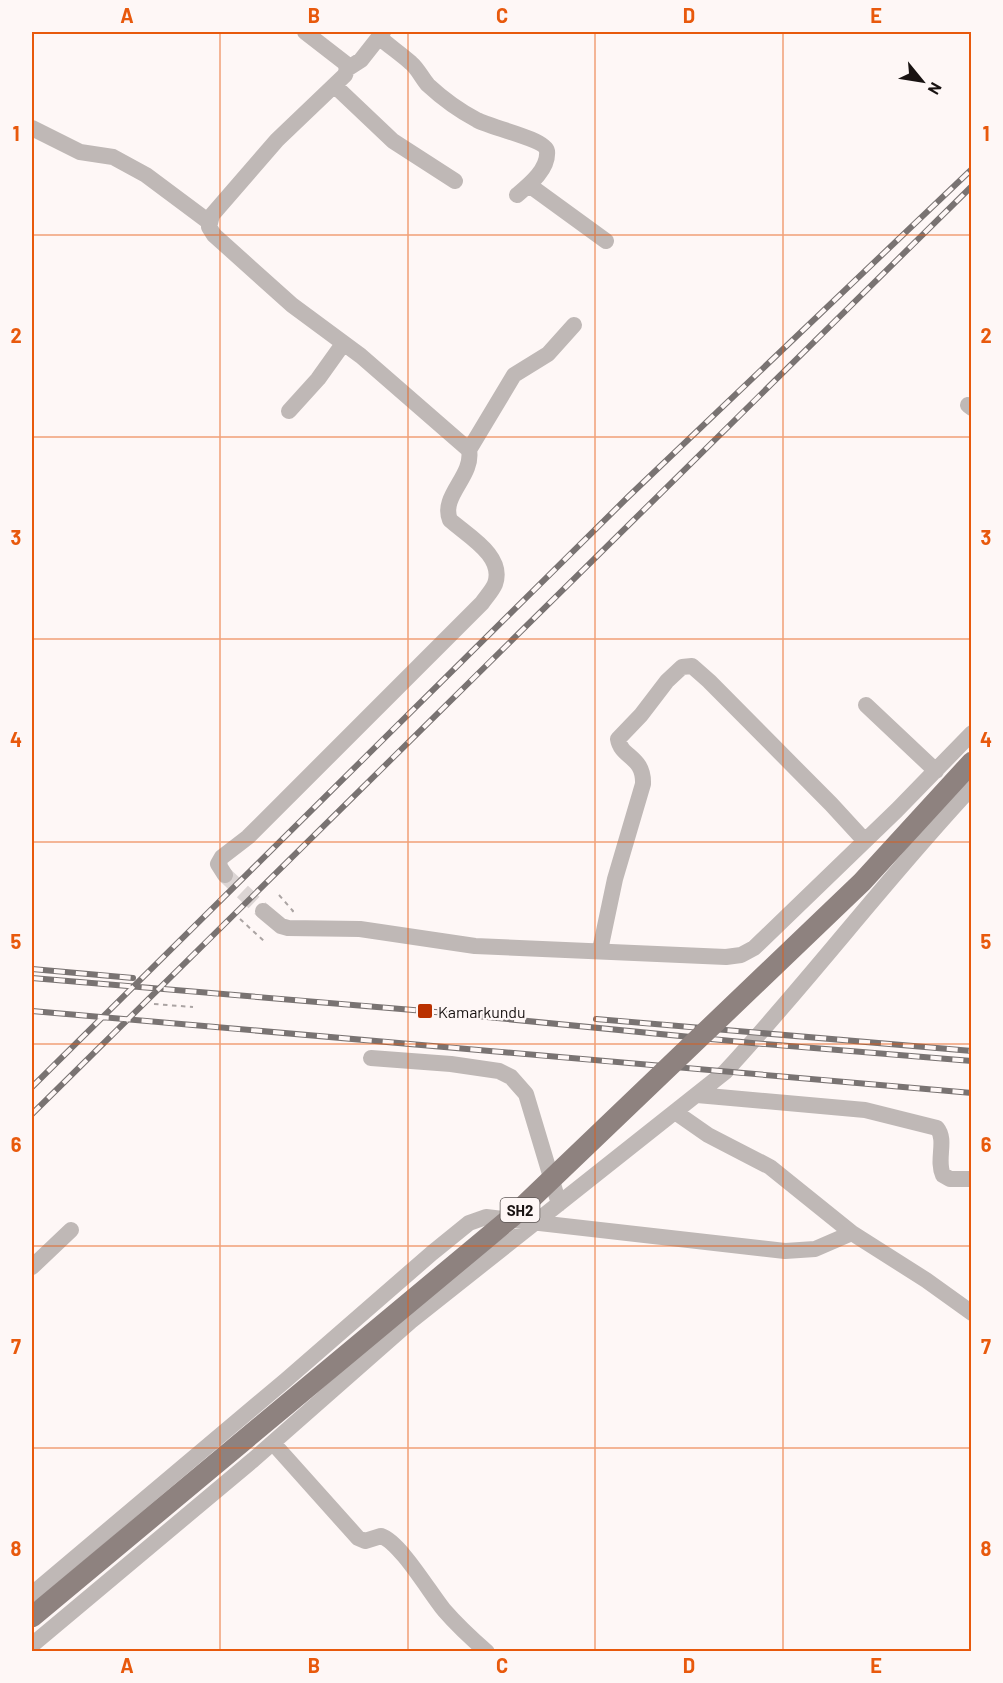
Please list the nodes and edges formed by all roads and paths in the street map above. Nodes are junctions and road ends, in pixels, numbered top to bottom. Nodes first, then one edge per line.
1 (304, 32) edge
2 (381, 34) edge
3 (347, 69) junction
4 (335, 86) junction
5 (32, 128) edge
6 (455, 181) dead end
7 (209, 222) junction
8 (606, 241) dead end
9 (574, 325) dead end
10 (343, 344) junction
11 (289, 411) dead end
12 (469, 450) junction
13 (866, 705) dead end
14 (972, 733) edge
15 (972, 762) edge
16 (936, 771) junction
17 (972, 787) edge
18 (865, 841) junction
19 (225, 875) dead end
20 (279, 895) dead end
21 (263, 911) tunnel mouth
22 (240, 919) dead end
23 (286, 919) dead end
24 (265, 942) dead end
25 (600, 950) junction
26 (154, 1004) dead end
27 (193, 1007) dead end
28 (371, 1058) dead end
29 (697, 1095) junction
30 (675, 1112) junction
31 (972, 1179) edge
32 (559, 1204) junction
33 (534, 1224) junction
34 (71, 1230) dead end
35 (852, 1233) junction
36 (32, 1267) edge
37 (972, 1313) edge
38 (273, 1443) junction
39 (32, 1594) edge
40 (32, 1617) edge
41 (32, 1645) edge
42 (487, 1652) edge

1 - 3 street
2 - 3 street
2 - 8 street
3 - 4 street
4 - 6 street
4 - 7 street
5 - 7 street
7 - 10 street
9 - 12 street
10 - 11 street
10 - 12 street
12 - 19 street
13 - 16 street
14 - 16 street
15 - 40 main road, SH2, bridge
16 - 18 street
17 - 29 street
18 - 25 street
18 - 25 street
20 - 23 path
21 - 25 street
22 - 24 path
26 - 27 path
28 - 32 street
29 - 30 street
29 - 31 street
30 - 32 street
30 - 35 street
32 - 33 street
33 - 35 street
33 - 38 street
33 - 39 street
34 - 36 street
35 - 37 street
38 - 41 street
38 - 42 street

